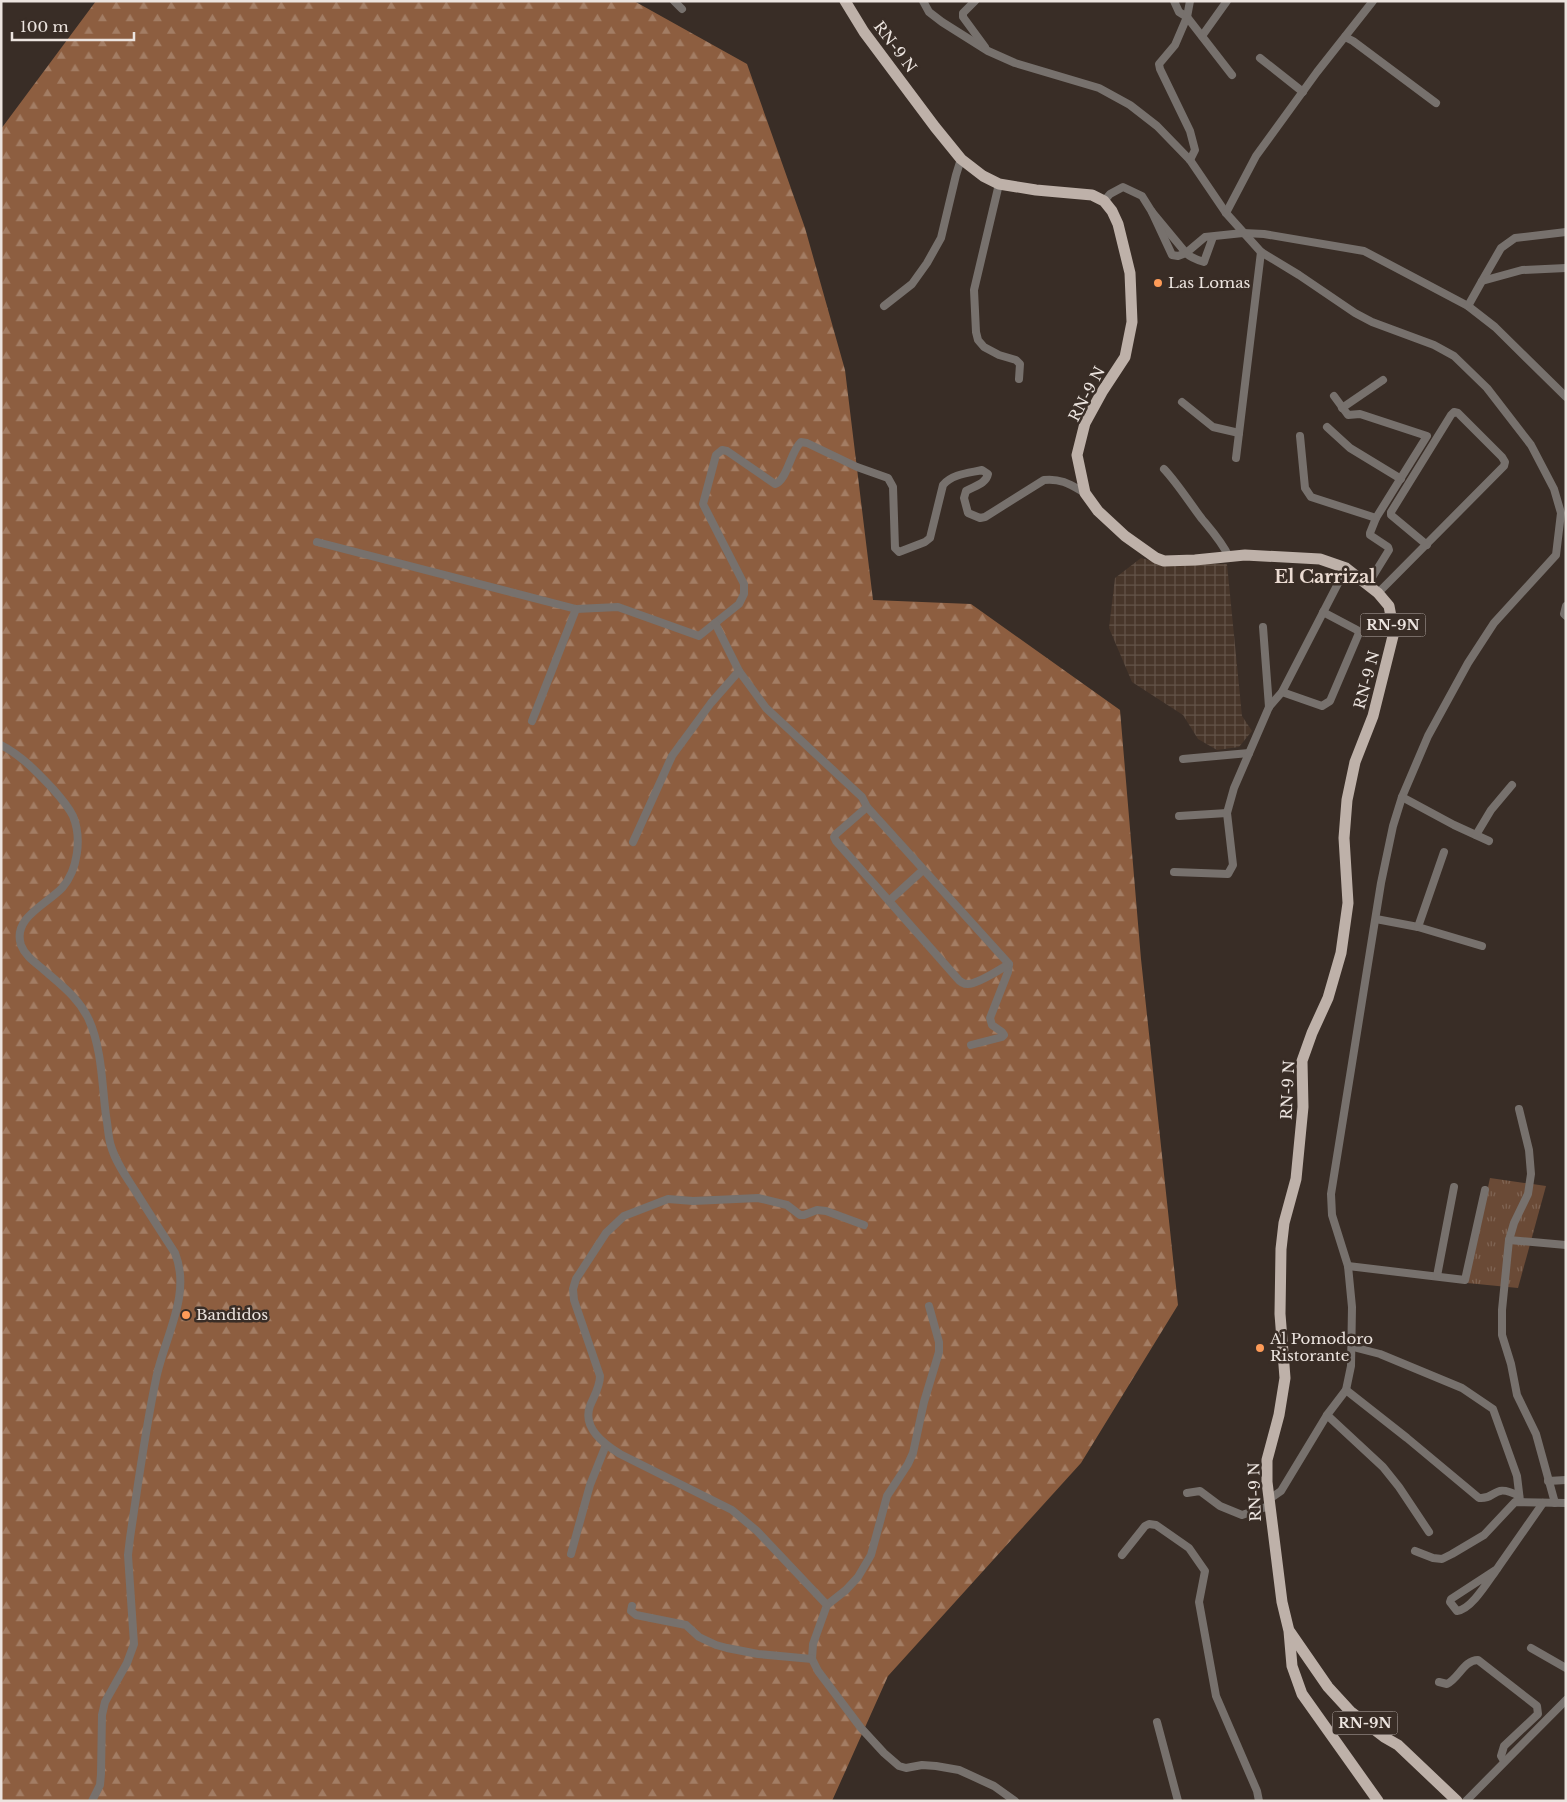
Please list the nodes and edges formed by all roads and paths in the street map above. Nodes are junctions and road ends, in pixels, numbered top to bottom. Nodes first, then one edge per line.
1 (674, 1) edge
2 (845, 1) edge
3 (923, 1) edge
4 (975, 1) edge
5 (1174, 1) edge
6 (1190, 1) edge
7 (1227, 1) edge
8 (1372, 1) edge
9 (682, 9) dead end
10 (1187, 17) junction
11 (1202, 36) junction
12 (1345, 37) junction
13 (988, 51) junction
14 (1260, 58) dead end
15 (1232, 75) dead end
16 (1303, 92) junction
17 (1436, 103) dead end
18 (961, 159) junction
19 (1190, 160) junction
20 (999, 184) junction
21 (1104, 202) junction
22 (1152, 212) junction
23 (1226, 213) junction
24 (1566, 232) edge
25 (1243, 234) junction
26 (1213, 237) junction
27 (1260, 252) junction
28 (1186, 253) junction
29 (1566, 268) edge
30 (1482, 280) junction
31 (884, 306) dead end
32 (1468, 306) junction
33 (1019, 379) dead end
34 (1383, 380) dead end
35 (1334, 396) dead end
36 (1566, 397) edge
37 (1182, 402) dead end
38 (1342, 408) junction
39 (1327, 427) dead end
40 (1239, 433) junction
41 (1300, 436) dead end
42 (1236, 458) dead end
43 (1164, 469) dead end
44 (1401, 479) junction
45 (1085, 494) junction
46 (1376, 518) junction
47 (317, 542) dead end
48 (1427, 545) junction
49 (1229, 557) junction
50 (1346, 568) junction
51 (1368, 584) junction
52 (1378, 593) junction
53 (1566, 606) edge
54 (576, 609) junction
55 (1323, 612) junction
56 (1566, 616) edge
57 (715, 623) junction
58 (1262, 626) dead end
59 (739, 671) junction
60 (1282, 692) junction
61 (1269, 707) junction
62 (532, 721) dead end
63 (1, 745) edge
64 (1249, 753) junction
65 (1183, 759) dead end
66 (1512, 785) dead end
67 (1402, 797) junction
68 (867, 807) junction
69 (1227, 813) junction
70 (1179, 816) dead end
71 (1476, 835) junction
72 (1490, 841) dead end
73 (632, 842) dead end
74 (1444, 852) dead end
75 (923, 870) junction
76 (1174, 872) dead end
77 (889, 901) junction
78 (1376, 919) junction
79 (1418, 927) junction
80 (1482, 946) dead end
81 (1009, 964) junction
82 (970, 1045) dead end
83 (1519, 1109) dead end
84 (1454, 1187) dead end
85 (1485, 1190) dead end
86 (864, 1225) dead end
87 (1509, 1240) junction
88 (1566, 1245) edge
89 (1348, 1266) junction
90 (1437, 1276) junction
91 (929, 1306) dead end
92 (1353, 1347) junction
93 (1346, 1390) junction
94 (1327, 1416) junction
95 (606, 1445) junction
96 (1566, 1480) edge
97 (1548, 1481) junction
98 (1187, 1493) dead end
99 (1519, 1499) junction
100 (1268, 1503) junction
101 (1542, 1503) junction
102 (1554, 1503) junction
103 (1566, 1503) edge
104 (1429, 1532) dead end
105 (1416, 1551) dead end
106 (571, 1554) dead end
107 (1122, 1555) dead end
108 (1497, 1569) junction
109 (827, 1605) junction
110 (632, 1606) dead end
111 (1289, 1631) junction
112 (1531, 1648) dead end
113 (812, 1659) junction
114 (1566, 1668) edge
115 (1439, 1682) dead end
116 (1566, 1700) edge
117 (1157, 1722) dead end
118 (1504, 1761) junction
119 (92, 1801) edge
120 (1015, 1801) edge
121 (1178, 1801) edge
122 (1259, 1801) edge
123 (1378, 1801) edge
124 (1456, 1801) edge
125 (1466, 1801) edge

1 - 9 street
2 - 18 main road, RN-9 N
3 - 13 street
4 - 13 street
5 - 10 street
6 - 10 street
7 - 11 street
8 - 12 street
10 - 11 street
10 - 19 street
11 - 15 street
12 - 16 street
12 - 17 street
13 - 19 street
14 - 16 street
16 - 23 street
18 - 20 main road, RN-9 N
18 - 31 street
19 - 23 street
20 - 21 main road, RN-9 N
20 - 33 street
21 - 22 street
21 - 45 main road, RN-9 N / RN-9N
22 - 28 street
22 - 28 street
23 - 25 street
24 - 30 street
25 - 26 street
25 - 27 street
25 - 32 street
26 - 28 street
26 - 28 street
27 - 40 street
27 - 67 street
29 - 30 street
30 - 32 street
32 - 36 street
34 - 38 street
35 - 38 street
37 - 40 street
38 - 44 street
39 - 44 street
40 - 42 street
41 - 46 street
43 - 49 street
44 - 46 street
45 - 49 main road, RN-9 N / RN-9N
45 - 57 street
46 - 51 street
47 - 54 street
48 - 48 street
48 - 52 street
49 - 50 main road, RN-9 N / RN-9N
50 - 51 main road, RN-9 N / RN-9N
50 - 55 street
51 - 52 main road, RN-9 N / RN-9N
52 - 100 main road, RN-9 N / RN-9N
53 - 56 street
54 - 57 street
54 - 62 street
55 - 60 street
55 - 60 street
57 - 59 street
58 - 61 street
59 - 68 street
59 - 73 street
60 - 61 street
61 - 64 street
63 - 119 street
64 - 65 street
64 - 69 street
66 - 71 street
67 - 71 street
67 - 78 street
68 - 75 street
68 - 77 street
69 - 70 street
69 - 76 street
71 - 72 street
74 - 79 street
75 - 77 street
75 - 81 street
77 - 81 street
78 - 79 street
78 - 89 street
79 - 80 street
81 - 82 street
83 - 87 street
84 - 90 street
85 - 90 street
86 - 95 street
87 - 88 street
87 - 97 street
89 - 90 street
89 - 92 street
91 - 109 street
92 - 93 street
92 - 99 street
93 - 94 street
93 - 99 street
94 - 100 street
94 - 104 street
95 - 106 street
95 - 109 street
96 - 97 street
97 - 102 street
98 - 100 street
99 - 101 street
99 - 105 street
100 - 111 main road, RN-9 N / RN-9N
101 - 102 street
101 - 108 street
102 - 103 street
107 - 122 street
108 - 108 street
109 - 113 street
110 - 113 street
111 - 123 main road, RN-9N
111 - 124 main road, RN-9N
112 - 114 street
113 - 120 street
115 - 118 street
116 - 118 street
117 - 121 street
118 - 125 street

